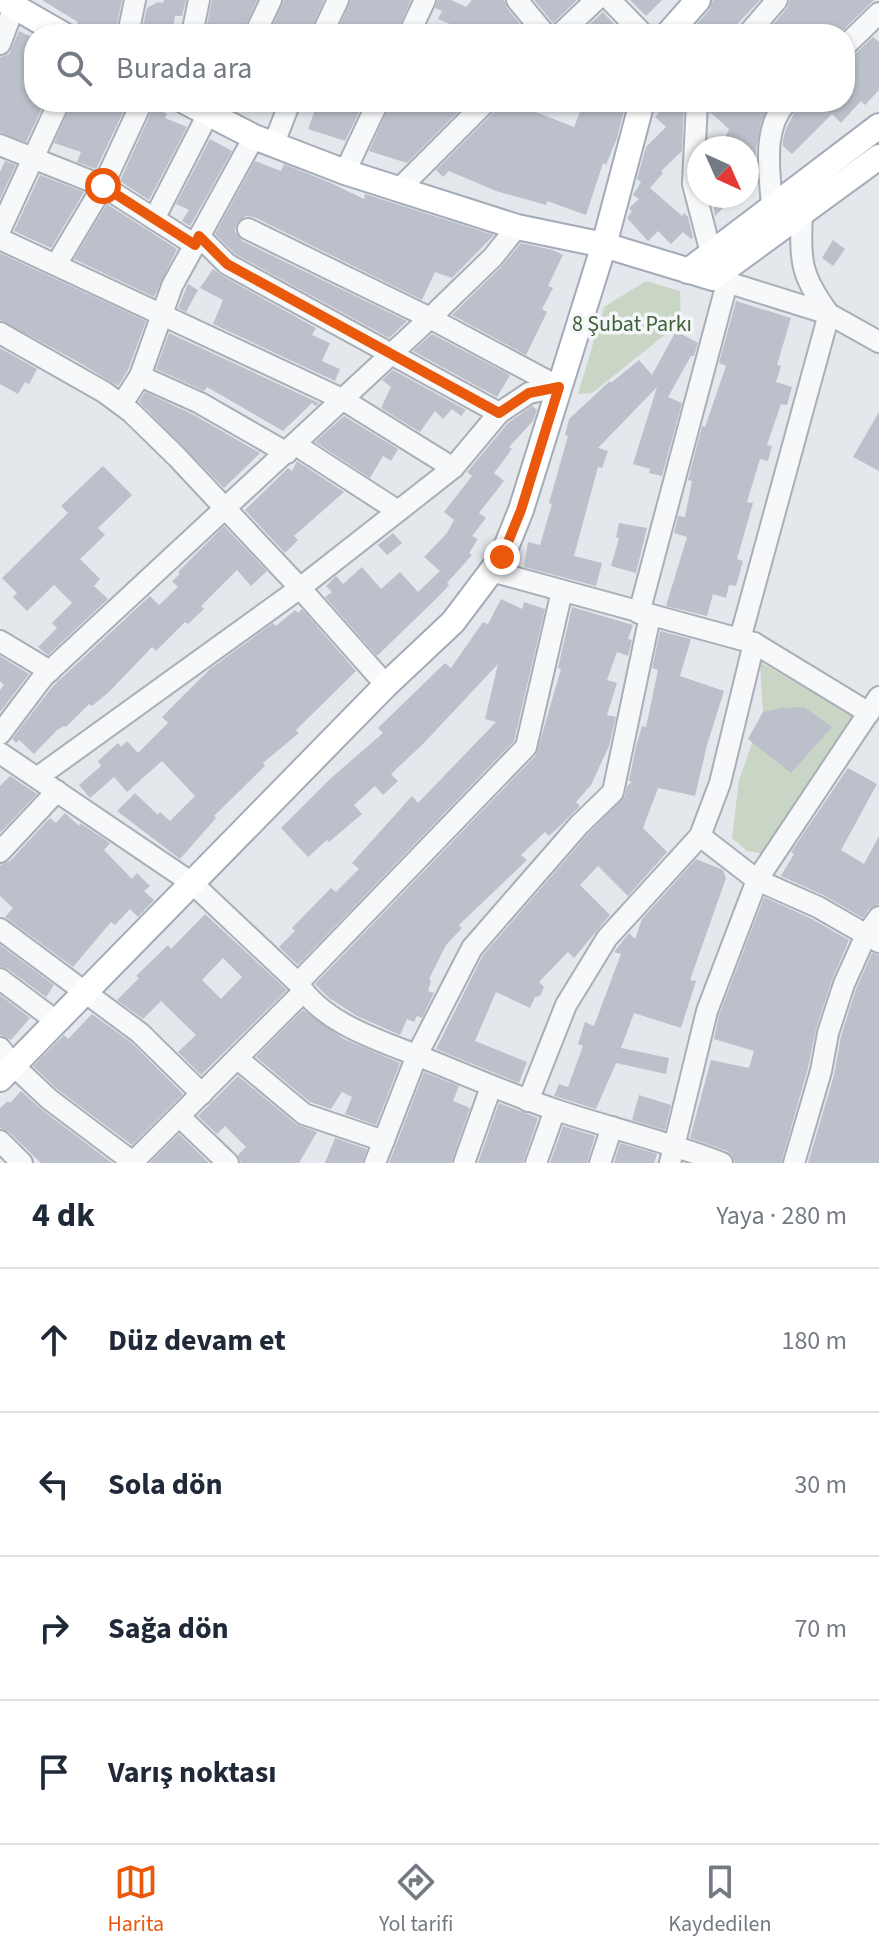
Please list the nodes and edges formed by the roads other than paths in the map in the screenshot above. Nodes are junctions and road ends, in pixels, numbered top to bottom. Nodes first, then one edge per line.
1 (135, 0) edge
2 (199, 0) edge
3 (271, 0) edge
4 (338, 0) edge
5 (425, 0) edge
6 (517, 0) edge
7 (596, 0) edge
8 (610, 0) edge
9 (698, 0) edge
10 (777, 0) edge
11 (19, 5) edge
12 (879, 13) edge
13 (47, 24) edge
14 (130, 24) edge
15 (194, 24) edge
16 (260, 24) edge
17 (327, 24) edge
18 (415, 24) edge
19 (537, 24) edge
20 (571, 24) edge
21 (633, 24) edge
22 (677, 24) edge
23 (757, 24) edge
24 (855, 36) edge
25 (0, 44) edge
26 (54, 112) edge
27 (137, 112) edge
28 (216, 112) edge
29 (284, 112) edge
30 (373, 112) edge
31 (476, 112) edge
32 (639, 112) edge
33 (697, 112) edge
34 (779, 112) edge
35 (879, 126) edge
36 (264, 142) junction
37 (0, 145) edge
38 (879, 157) edge
39 (32, 159) junction
40 (345, 172) junction
41 (103, 186) junction
42 (398, 190) junction
43 (772, 207) junction
44 (802, 213) junction
45 (154, 219) junction
46 (517, 227) junction
47 (248, 229) dead end
48 (0, 230) edge
49 (0, 239) edge
50 (197, 241) junction
51 (604, 245) junction
52 (711, 253) junction
53 (56, 265) junction
54 (688, 271) junction
55 (720, 280) junction
56 (829, 314) junction
57 (162, 316) junction
58 (430, 318) junction
59 (0, 333) edge
60 (879, 342) edge
61 (392, 354) junction
62 (140, 376) junction
63 (559, 387) junction
64 (342, 399) junction
65 (122, 404) junction
66 (499, 413) junction
67 (291, 449) junction
68 (453, 468) junction
69 (224, 507) junction
70 (398, 511) junction
71 (491, 571) junction
72 (300, 588) junction
73 (562, 591) junction
74 (644, 615) junction
75 (0, 641) edge
76 (747, 641) junction
77 (50, 671) junction
78 (386, 685) junction
79 (874, 705) edge
80 (0, 734) edge
81 (0, 753) edge
82 (38, 777) junction
83 (57, 791) junction
84 (700, 836) junction
85 (0, 852) edge
86 (757, 880) junction
87 (192, 883) junction
88 (879, 917) edge
89 (0, 929) edge
90 (873, 939) edge
91 (0, 979) edge
92 (300, 988) junction
93 (86, 990) junction
94 (56, 1021) junction
95 (417, 1055) junction
96 (238, 1059) junction
97 (5, 1064) edge
98 (491, 1087) junction
99 (202, 1094) junction
100 (528, 1101) junction
101 (555, 1110) junction
102 (180, 1117) junction
103 (612, 1127) junction
104 (0, 1141) edge
105 (384, 1141) junction
106 (673, 1154) edge
107 (22, 1163) edge
108 (133, 1163) edge
109 (228, 1163) edge
110 (375, 1163) edge
111 (464, 1163) edge
112 (536, 1163) edge
113 (600, 1163) edge
114 (722, 1163) edge
115 (794, 1163) edge

1 - 14 street
2 - 15 street
3 - 16 street
4 - 17 street
5 - 18 street
6 - 19 street
7 - 20 street
8 - 21 street
9 - 22 main road
10 - 23 street
11 - 13 main road
11 - 25 street
12 - 24 street
26 - 39 street
27 - 41 street
28 - 36 main road
28 - 45 street
29 - 36 street
30 - 40 street
31 - 42 street
32 - 51 main road
33 - 52 street
34 - 43 street
35 - 43 main road
36 - 40 main road
36 - 50 street
37 - 39 street
38 - 44 main road
39 - 41 street
39 - 48 street
40 - 42 main road
41 - 45 street
41 - 53 street
42 - 46 main road
43 - 52 main road
44 - 55 main road
44 - 56 street
45 - 50 street
46 - 51 main road
46 - 58 street
47 - 58 street
49 - 53 street
50 - 57 street
50 - 61 street
51 - 54 main road
51 - 63 main road
52 - 54 main road
53 - 57 street
54 - 55 main road
55 - 56 street
55 - 74 street
56 - 60 street
56 - 76 street
57 - 62 street
57 - 64 street
58 - 61 street
58 - 63 street
59 - 65 street
61 - 64 street
61 - 66 street
62 - 65 street
62 - 67 street
63 - 66 street
63 - 71 main road
64 - 67 street
64 - 68 street
65 - 69 street
66 - 68 street
67 - 69 street
67 - 70 street
68 - 70 street
69 - 72 street
69 - 77 street
70 - 72 street
71 - 73 street
71 - 78 main road
72 - 78 street
72 - 82 street
73 - 74 street
73 - 92 street
74 - 76 street
74 - 95 street
75 - 77 street
76 - 79 street
76 - 84 street
77 - 80 street
78 - 87 main road
79 - 86 street
81 - 82 street
82 - 83 street
83 - 85 street
83 - 87 street
84 - 86 street
84 - 100 street
86 - 90 street
86 - 106 street
87 - 92 street
87 - 93 main road
88 - 90 street
89 - 93 street
90 - 115 street
91 - 94 street
92 - 95 street
92 - 96 street
93 - 94 main road
93 - 99 street
94 - 97 main road
95 - 98 street
95 - 105 street
96 - 99 street
96 - 105 street
97 - 108 street
98 - 100 street
98 - 111 street
99 - 102 street
100 - 101 street
101 - 103 street
101 - 112 street
102 - 108 street
102 - 109 street
103 - 106 street
103 - 113 street
104 - 107 street
105 - 110 street
106 - 114 street

